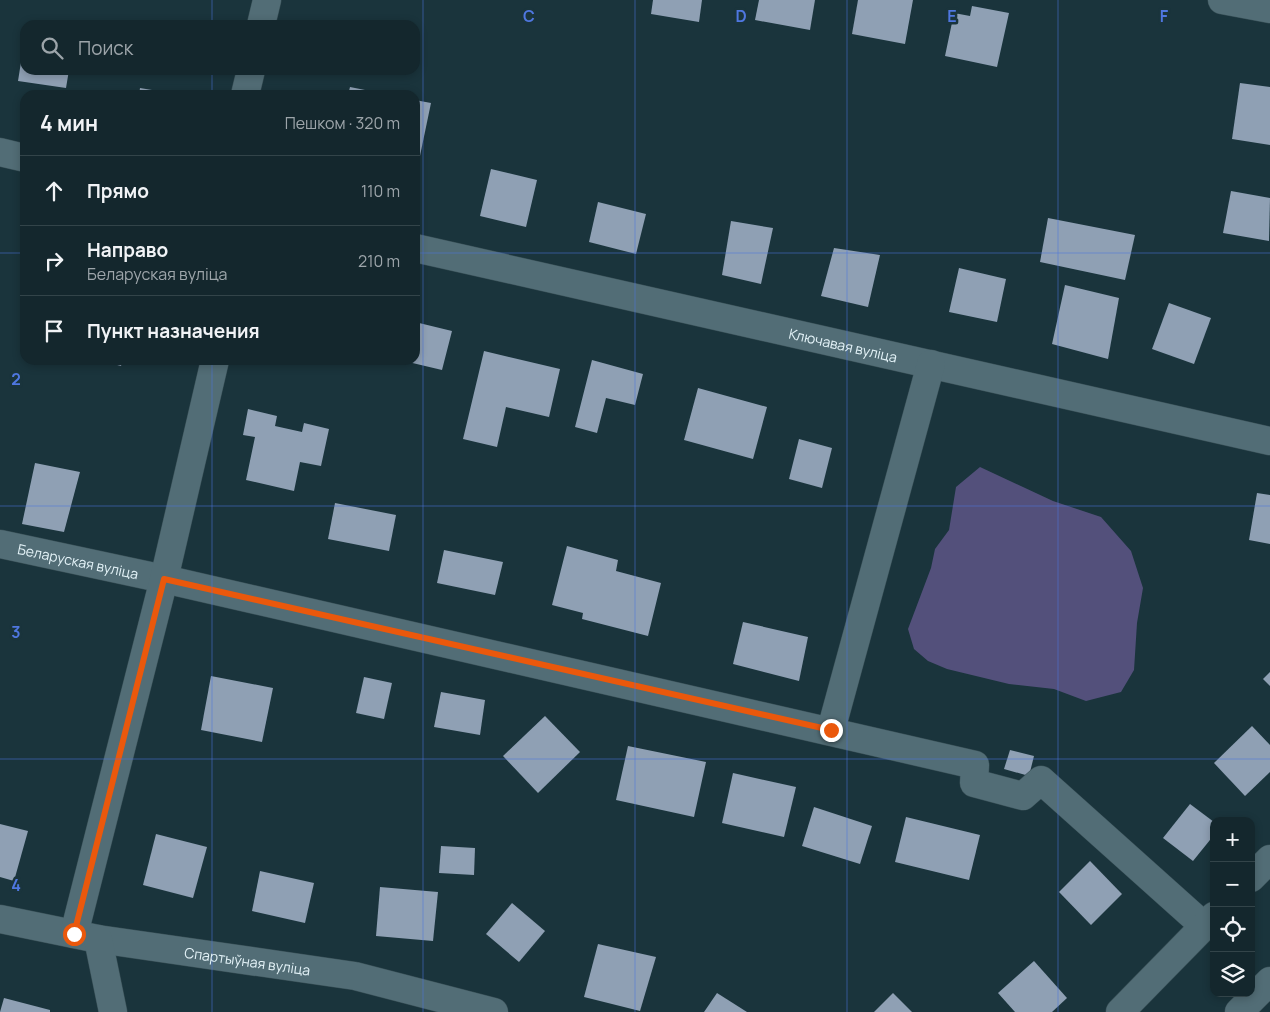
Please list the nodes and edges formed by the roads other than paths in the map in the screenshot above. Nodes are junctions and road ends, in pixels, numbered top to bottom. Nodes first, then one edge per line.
1 (267, 0) edge
2 (1222, 0) edge
3 (1270, 9) edge
4 (262, 20) edge
5 (250, 75) edge
6 (247, 90) edge
7 (0, 152) edge
8 (20, 157) edge
9 (420, 249) edge
10 (931, 364) junction
11 (214, 365) edge
12 (1270, 441) edge
13 (0, 544) edge
14 (164, 579) junction
15 (831, 730) junction
16 (1270, 859) edge
17 (1255, 874) edge
18 (0, 919) edge
19 (1209, 921) edge
20 (86, 937) junction
21 (1270, 981) edge
22 (113, 1012) edge
23 (494, 1012) edge
24 (1120, 1012) edge
25 (1239, 1012) edge

1 - 4 street
2 - 3 street
5 - 6 street
7 - 8 street
9 - 10 street, Ключавая вуліца
10 - 12 street, Ключавая вуліца
10 - 15 street
11 - 14 street
13 - 14 street, Беларуская вуліца
14 - 15 street, Беларуская вуліца
14 - 20 street
15 - 19 street, Беларуская вуліца
16 - 17 street
18 - 20 street, Спартыўная вуліца
19 - 24 street
20 - 22 street
20 - 23 street, Спартыўная вуліца
21 - 25 street

